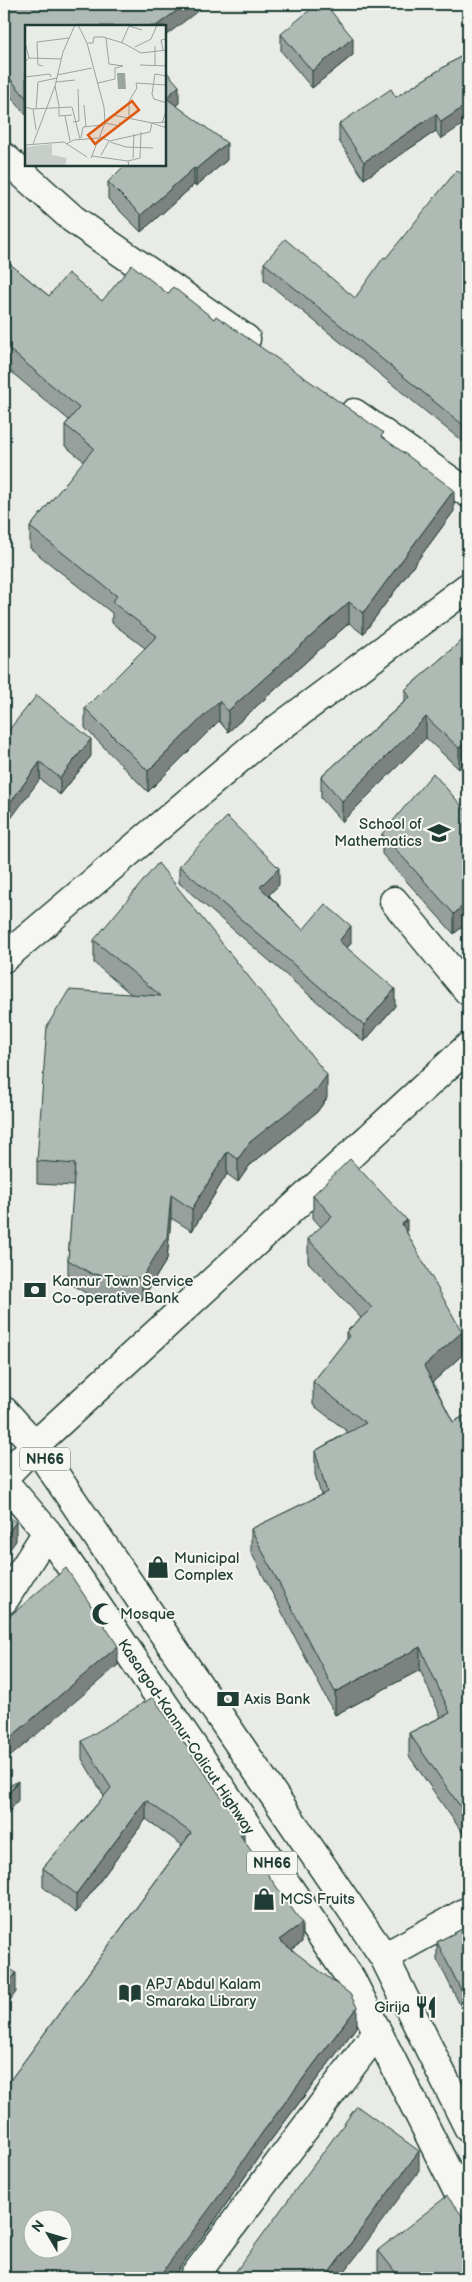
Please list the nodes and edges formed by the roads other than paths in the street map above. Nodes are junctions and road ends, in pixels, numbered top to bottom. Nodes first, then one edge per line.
1 (4, 158) edge
2 (267, 353) edge
3 (331, 398) edge
4 (468, 493) edge
5 (468, 587) edge
6 (394, 901) dead end
7 (4, 958) edge
8 (468, 991) edge
9 (468, 1047) edge
10 (4, 1411) edge
11 (35, 1445) junction
12 (4, 1477) edge
13 (4, 1482) edge
14 (46, 1532) junction
15 (4, 1600) edge
16 (468, 1910) edge
17 (384, 1957) junction
18 (377, 2032) junction
19 (468, 2127) edge
20 (468, 2212) edge
21 (193, 2278) edge

1 - 2 main road
3 - 4 main road
5 - 7 main road
6 - 8 main road
9 - 11 main road
10 - 11 main road, NH66
11 - 12 main road
11 - 17 main road, NH66
13 - 14 main road, Kasargod-Kannur-Calicut Highway / NH66
14 - 15 main road
14 - 18 main road, Kasargod-Kannur-Calicut Highway / NH66
16 - 17 main road
17 - 19 main road, NH66
18 - 20 main road, Kasargod-Kannur-Calicut Highway / NH66
18 - 21 main road

